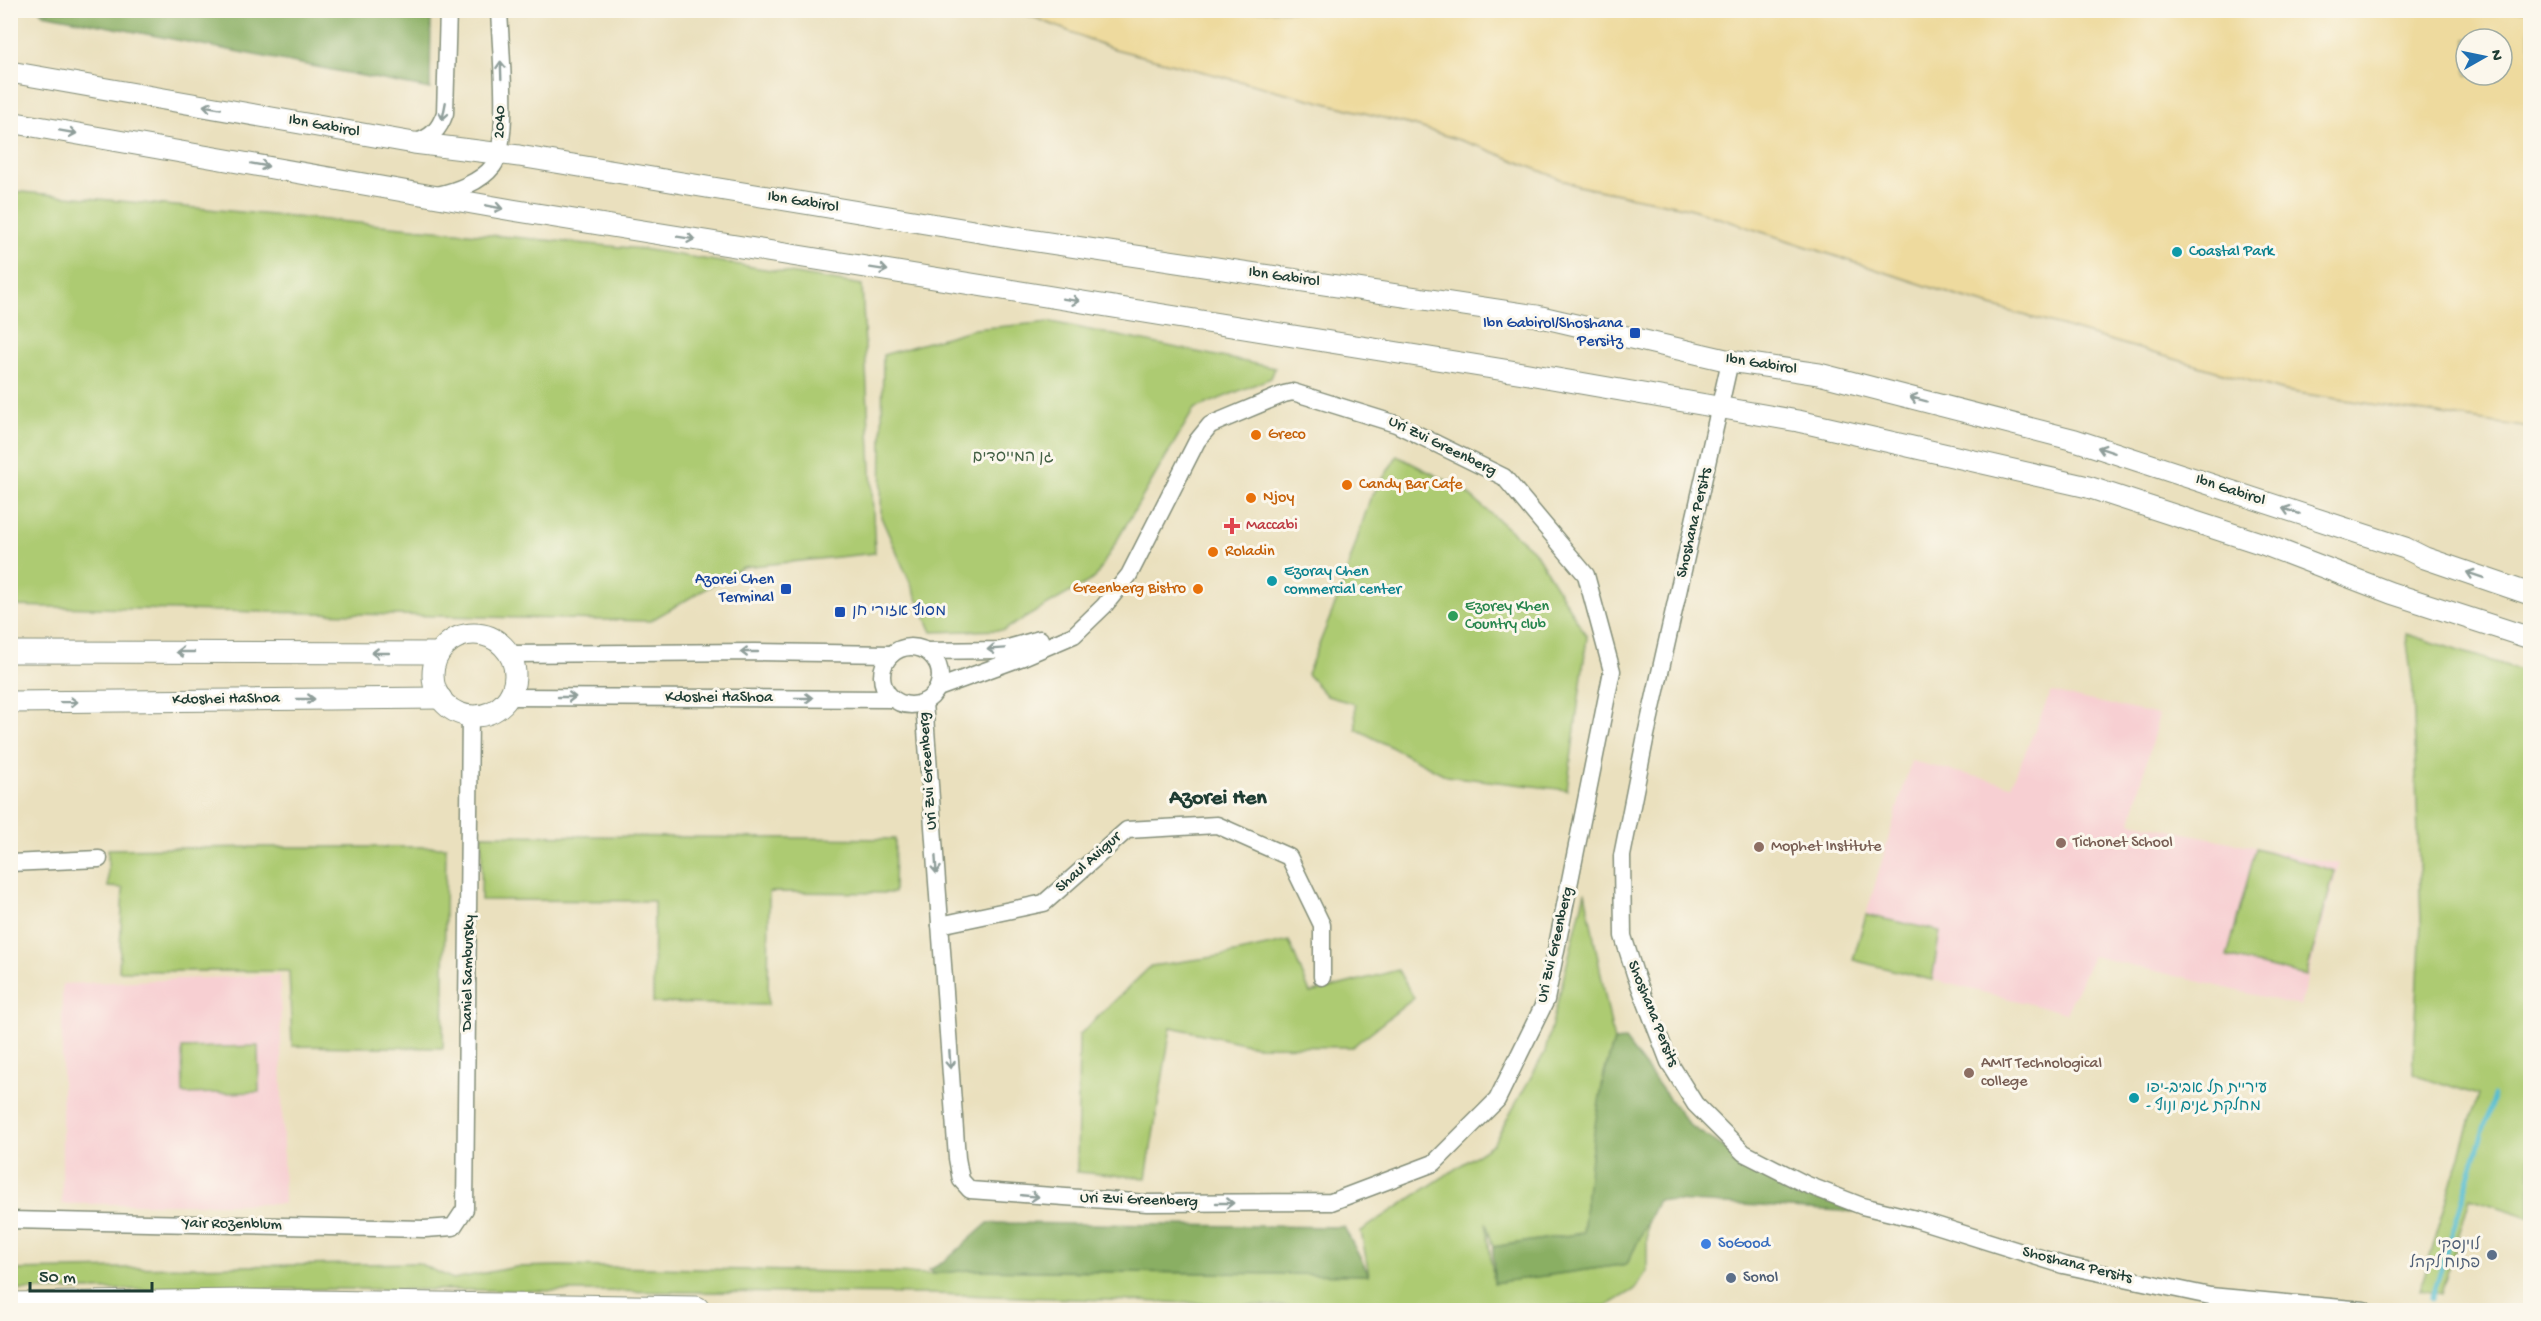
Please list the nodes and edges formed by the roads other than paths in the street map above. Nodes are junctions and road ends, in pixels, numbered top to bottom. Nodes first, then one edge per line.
1 (448, 10) edge
2 (499, 10) edge
3 (10, 72) edge
4 (10, 122) edge
5 (414, 142) junction
6 (500, 154) junction
7 (436, 196) junction
8 (1730, 361) junction
9 (1721, 408) junction
10 (2530, 594) edge
11 (1074, 635) junction
12 (2530, 638) edge
13 (926, 651) junction
14 (10, 652) edge
15 (439, 653) junction
16 (509, 654) junction
17 (892, 654) junction
18 (938, 688) junction
19 (508, 697) junction
20 (441, 698) junction
21 (893, 699) junction
22 (10, 702) edge
23 (924, 702) junction
24 (470, 715) junction
25 (99, 859) dead end
26 (10, 863) edge
27 (940, 925) junction
28 (1322, 977) dead end
29 (10, 1220) edge
30 (453, 1227) joint
31 (10, 1306) edge
32 (696, 1311) edge
33 (2364, 1311) edge

1 -> 5 street
6 -> 2 street, 2040
5 -> 3 street, Ibn Gabirol
4 -> 7 street
5 - 6 street, Ibn Gabirol
6 - 7 street, 2040
6 - 8 street, Ibn Gabirol
7 -> 9 street
8 - 9 street, Shoshana Persits
10 -> 8 street, Ibn Gabirol
9 - 12 street
9 - 33 street, Shoshana Persits
11 -> 13 street
11 - 18 street, Uri Zvi Greenberg
27 -> 11 street, Uri Zvi Greenberg
13 - 17 street
13 - 18 street
15 -> 14 street
15 - 16 street
15 - 20 street
17 -> 16 street
16 - 19 street
17 - 21 street
18 - 23 street
19 -> 21 street, Kdoshei HaShoa
19 - 24 street
22 -> 20 street, Kdoshei HaShoa
20 - 24 street
21 - 23 street
23 -> 27 street, Uri Zvi Greenberg
24 - 30 street, Daniel Sambursky
25 - 26 street
27 - 28 street, Shaul Avigur
29 - 30 street, Yair Rozenblum
31 - 32 highway

